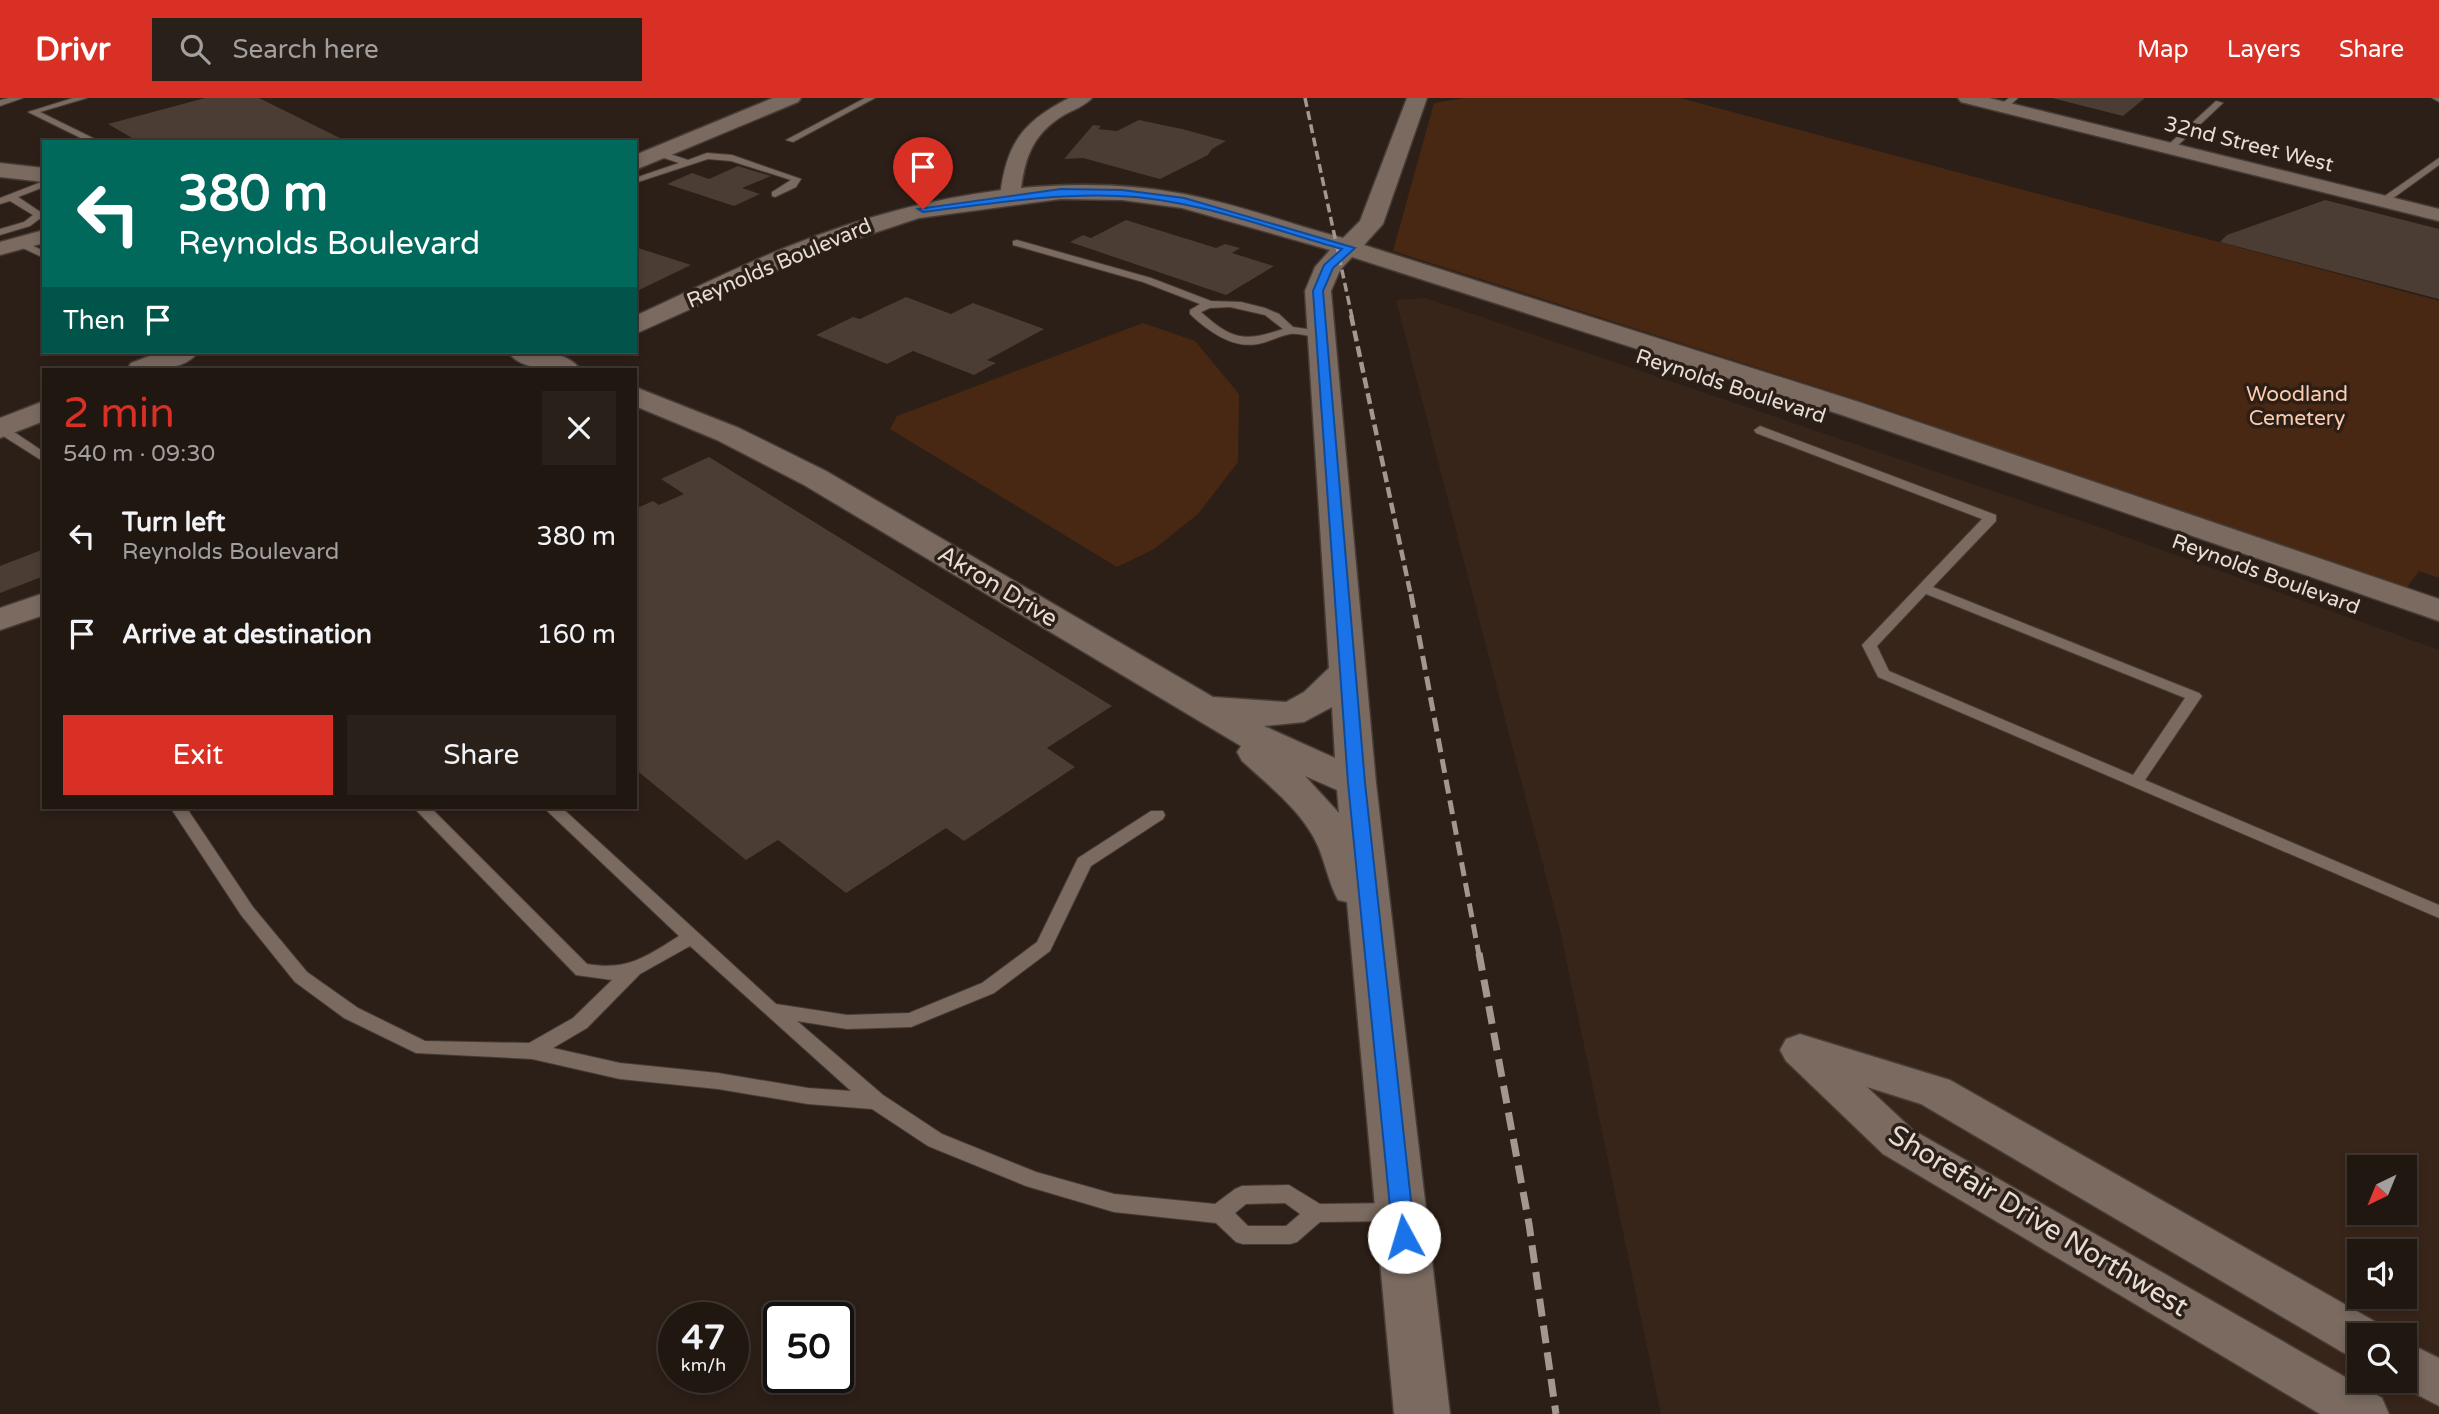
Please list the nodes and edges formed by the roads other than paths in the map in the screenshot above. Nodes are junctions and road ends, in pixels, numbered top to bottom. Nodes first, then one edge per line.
1 (19, 98) edge
2 (83, 98) edge
3 (766, 98) edge
4 (791, 98) edge
5 (871, 98) edge
6 (1083, 98) edge
7 (1417, 98) edge
8 (1967, 98) edge
9 (2009, 102) edge
10 (0, 103) edge
11 (2219, 103) dead end
12 (93, 140) edge
13 (790, 140) dead end
14 (2171, 148) junction
15 (637, 150) edge
16 (658, 153) junction
17 (2439, 161) edge
18 (688, 163) junction
19 (0, 170) edge
20 (637, 171) edge
21 (637, 172) edge
22 (42, 176) edge
23 (42, 185) edge
24 (775, 194) dead end
25 (11, 197) junction
26 (1010, 197) junction
27 (0, 201) edge
28 (2382, 202) junction
29 (2439, 215) edge
30 (0, 232) edge
31 (42, 237) edge
32 (1017, 243) dead end
33 (10, 246) edge
34 (1344, 252) junction
35 (42, 254) edge
36 (1209, 304) junction
37 (637, 325) edge
38 (1290, 330) junction
39 (1321, 334) junction
40 (179, 354) edge
41 (526, 354) edge
42 (577, 354) edge
43 (144, 368) edge
44 (555, 368) edge
45 (637, 397) edge
46 (42, 411) edge
47 (0, 429) edge
48 (1760, 430) dead end
49 (42, 457) edge
50 (1924, 588) junction
51 (42, 604) edge
52 (2439, 611) edge
53 (0, 620) edge
54 (2439, 635) edge
55 (1348, 668) junction
56 (1208, 710) junction
57 (2136, 782) junction
58 (1356, 783) junction
59 (179, 809) edge
60 (423, 809) edge
61 (553, 809) edge
62 (1157, 815) dead end
63 (2439, 912) edge
64 (691, 937) junction
65 (1373, 942) junction
66 (632, 972) junction
67 (771, 1010) junction
68 (532, 1051) junction
69 (876, 1101) junction
70 (1401, 1212) junction
71 (1316, 1213) junction
72 (1220, 1214) junction
73 (2347, 1330) edge
74 (2417, 1370) edge
75 (2439, 1383) edge
76 (1422, 1414) edge
77 (2365, 1414) edge

1 - 10 lane
2 - 12 lane
3 - 15 main road
4 - 16 main road
5 - 13 lane
6 - 26 street
7 - 34 main road
8 - 9 street, 32nd Street West
9 - 14 street, 32nd Street West
11 - 14 lane
14 - 28 street, 32nd Street West
16 - 18 lane
16 - 20 main road
17 - 28 lane
18 - 21 lane
18 - 24 lane
19 - 22 main road
23 - 25 lane
25 - 27 lane
25 - 30 lane
26 - 34 main road, Reynolds Boulevard
26 - 37 main road, Reynolds Boulevard
28 - 29 street, 32nd Street West
31 - 33 street
32 - 36 lane
33 - 35 lane
34 - 39 main road
34 - 52 main road, Reynolds Boulevard
34 - 54 main road, Reynolds Boulevard
36 - 38 lane
36 - 38 lane
38 - 39 lane
39 - 55 main road
40 - 43 main road
41 - 44 main road
42 - 44 main road
45 - 56 main road, Akron Drive
46 - 47 main road
47 - 49 lane
48 - 50 lane
50 - 57 lane
50 - 57 lane
51 - 53 main road
55 - 56 main road
55 - 58 main road
56 - 58 main road, Akron Drive
56 - 65 main road
57 - 63 lane
58 - 65 main road
59 - 68 lane
60 - 66 lane
61 - 64 lane
62 - 67 lane
64 - 66 lane
64 - 67 lane
65 - 70 main road
66 - 68 lane
67 - 69 lane
68 - 69 lane
69 - 72 lane
70 - 71 lane
70 - 76 main road
71 - 72 lane
71 - 72 lane
73 - 77 street, Shorefair Drive Northwest
74 - 75 street

